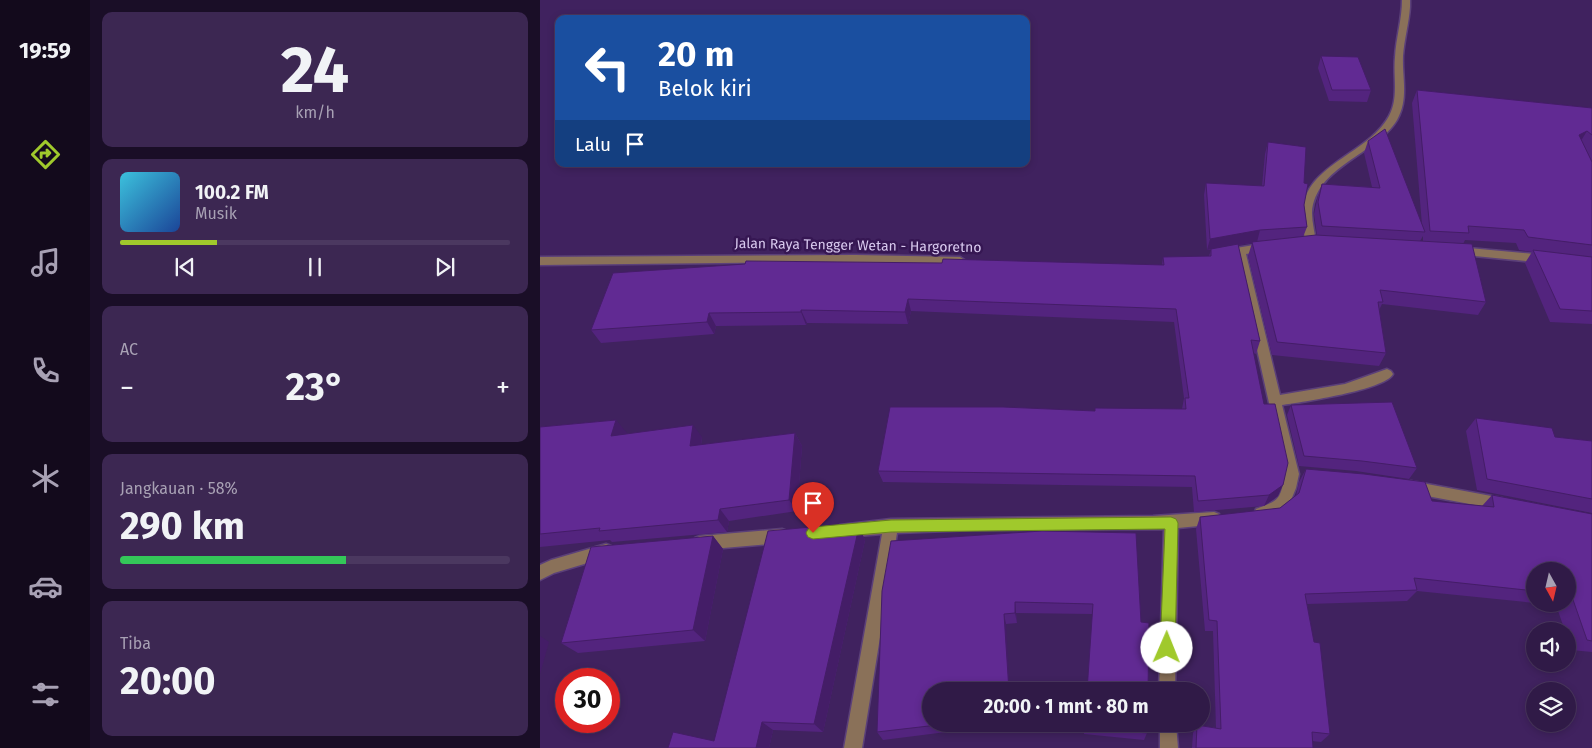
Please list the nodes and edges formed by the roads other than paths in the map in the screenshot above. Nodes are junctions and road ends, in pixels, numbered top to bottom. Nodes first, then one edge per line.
1 (1406, 0) edge
2 (1298, 244) edge
3 (1282, 246) edge
4 (1240, 251) junction
5 (1446, 251) edge
6 (1213, 256) edge
7 (1552, 260) edge
8 (540, 261) edge
9 (973, 261) edge
10 (1387, 374) dead end
11 (1275, 401) junction
12 (1292, 474) junction
13 (1310, 476) edge
14 (1395, 485) edge
15 (1518, 507) edge
16 (1248, 516) edge
17 (1229, 517) edge
18 (1171, 523) junction
19 (891, 526) junction
20 (832, 531) edge
21 (794, 535) edge
22 (686, 544) edge
23 (618, 550) edge
24 (540, 573) edge
25 (1167, 682) edge
26 (1168, 732) edge
27 (854, 748) edge
28 (1169, 748) edge

1 - 2 street
3 - 4 street
4 - 6 street
4 - 11 street
5 - 7 street
8 - 9 street, Jalan Raya Tengger Wetan - Hargoretno
10 - 11 street
11 - 12 street
12 - 13 street
12 - 16 street
14 - 15 street
17 - 18 street
18 - 19 street
18 - 25 street
19 - 20 street
19 - 27 street
21 - 22 street
23 - 24 street
26 - 28 street

